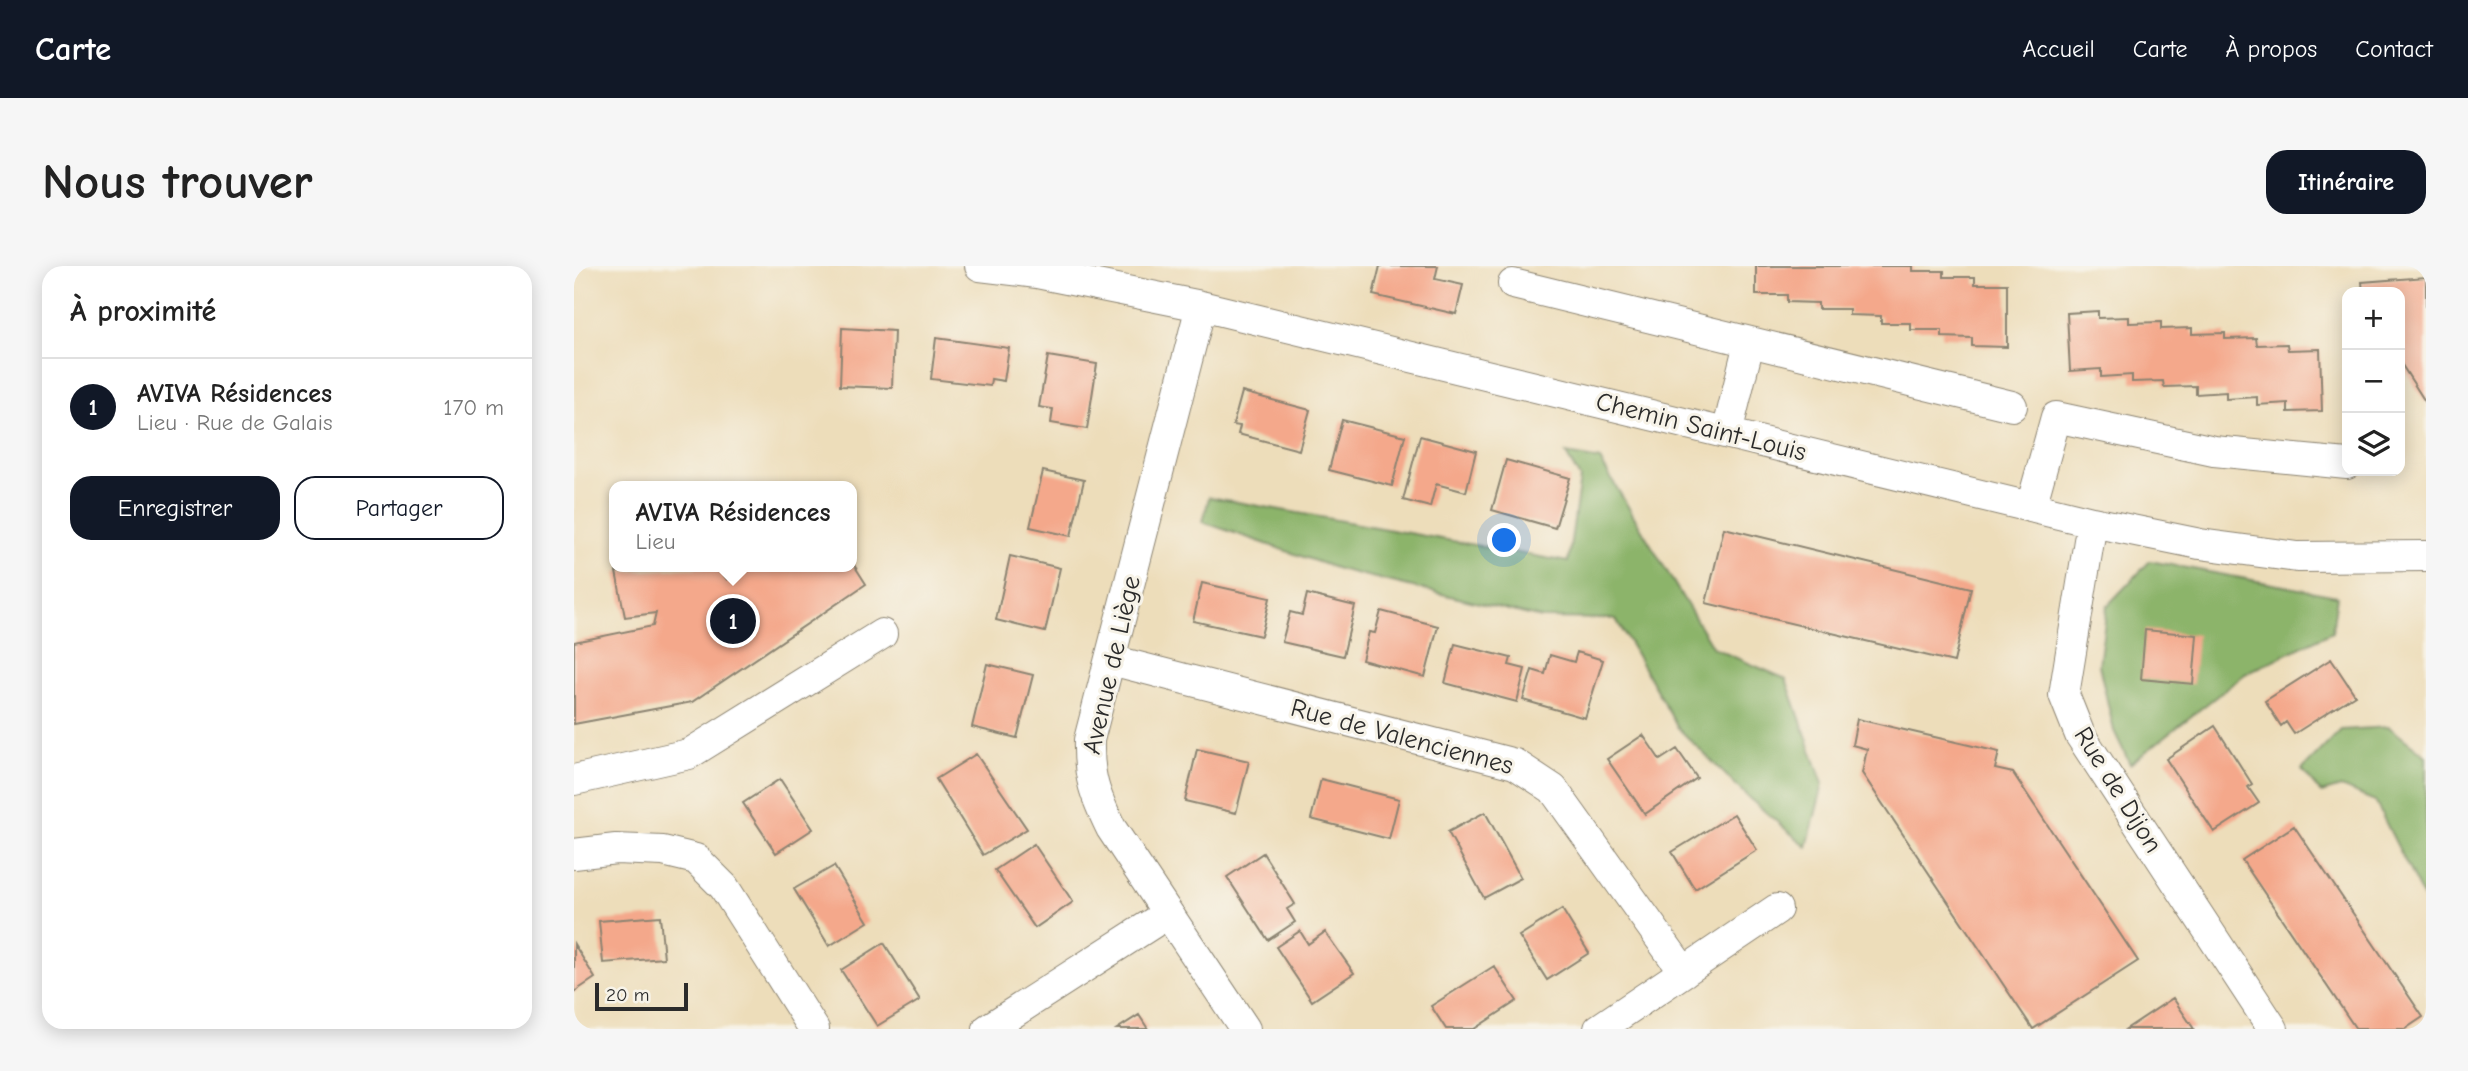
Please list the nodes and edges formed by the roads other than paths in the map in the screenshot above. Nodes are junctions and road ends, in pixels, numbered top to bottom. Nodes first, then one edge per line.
1 (980, 266) edge
2 (1513, 284) dead end
3 (1202, 306) junction
4 (1749, 343) junction
5 (2011, 406) dead end
6 (1727, 433) junction
7 (2342, 464) edge
8 (2031, 507) junction
9 (2092, 522) junction
10 (2426, 556) edge
11 (882, 634) dead end
12 (1111, 660) junction
13 (574, 780) edge
14 (574, 854) edge
15 (1777, 909) dead end
16 (1167, 914) junction
17 (1684, 972) junction
18 (814, 1029) edge
19 (988, 1029) edge
20 (1245, 1029) edge
21 (1599, 1029) edge
22 (2273, 1029) edge

1 - 3 street, Chemin Saint-Louis
2 - 4 street
3 - 6 street, Chemin Saint-Louis
3 - 12 street, Avenue de Liège
4 - 5 street
4 - 6 street
6 - 8 street, Chemin Saint-Louis
7 - 8 street
8 - 9 street, Chemin Saint-Louis
9 - 10 street, Chemin Saint-Louis
9 - 22 street, Rue de Dijon
11 - 13 street
12 - 16 street, Avenue de Liège
12 - 17 street, Rue de Valenciennes
14 - 18 street
15 - 17 street
16 - 19 street
16 - 20 street, Avenue de Liège
17 - 21 street

